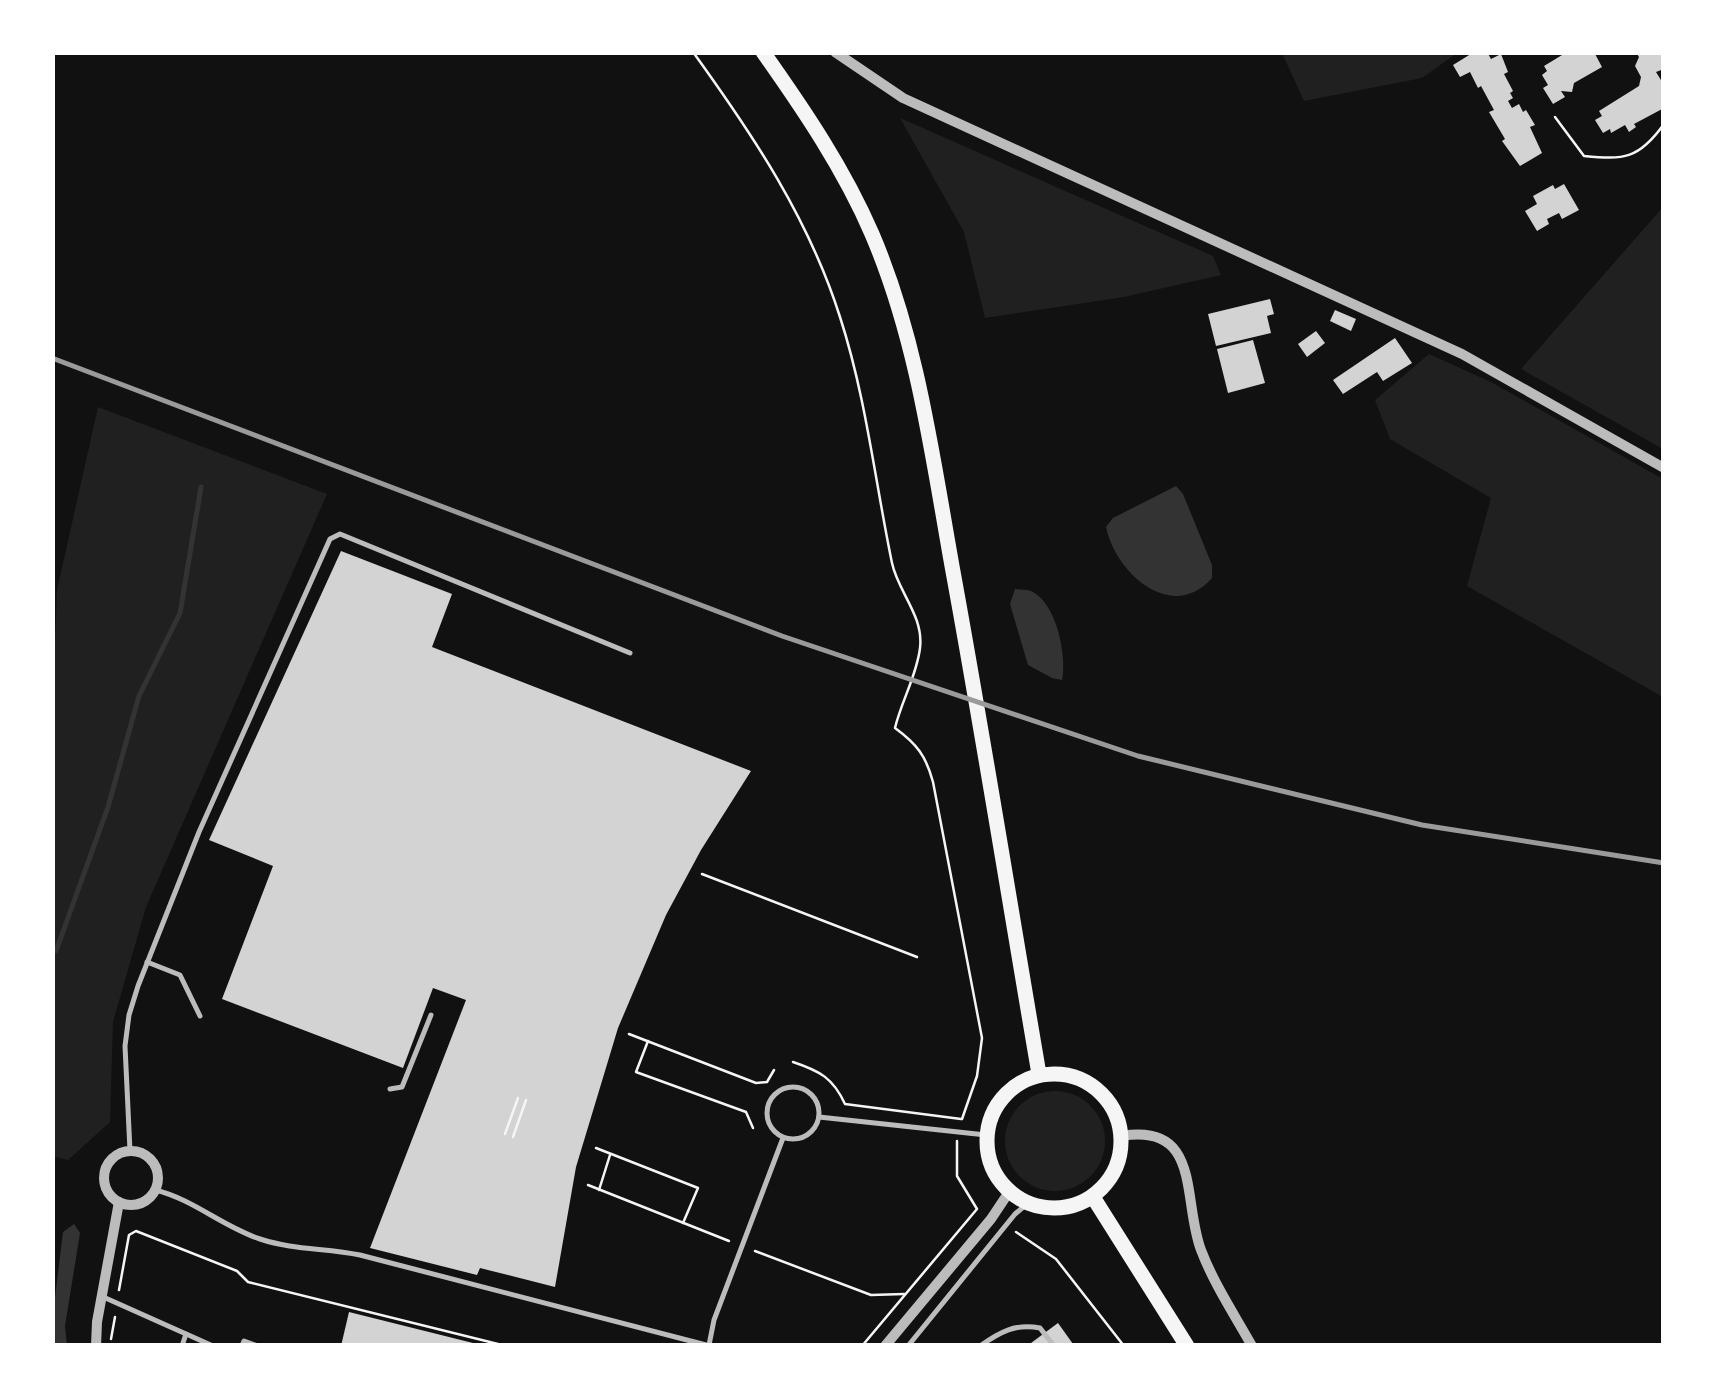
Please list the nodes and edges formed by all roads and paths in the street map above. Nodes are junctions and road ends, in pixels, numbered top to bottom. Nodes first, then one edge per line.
1 (693, 52) edge
2 (763, 52) edge
3 (835, 52) edge
4 (1555, 117) dead end
5 (1664, 124) edge
6 (1664, 468) edge
7 (630, 653) dead end
8 (702, 874) dead end
9 (917, 957) dead end
10 (148, 962) junction
11 (200, 1016) dead end
12 (432, 1016) dead end
13 (629, 1034) dead end
14 (648, 1041) junction
15 (793, 1062) dead end
16 (774, 1070) dead end
17 (1039, 1074) junction
18 (390, 1089) dead end
19 (518, 1098) dead end
20 (526, 1100) dead end
21 (819, 1117) junction
22 (962, 1119) junction
23 (753, 1128) dead end
24 (959, 1132) junction
25 (504, 1134) dead end
26 (986, 1135) junction
27 (1122, 1136) junction
28 (513, 1137) dead end
29 (783, 1138) junction
30 (596, 1148) dead end
31 (130, 1151) junction
32 (610, 1154) junction
33 (588, 1185) dead end
34 (155, 1190) junction
35 (599, 1190) junction
36 (1009, 1192) junction
37 (1093, 1196) junction
38 (119, 1202) junction
39 (1028, 1204) junction
40 (683, 1223) junction
41 (1004, 1227) junction
42 (741, 1246) junction
43 (907, 1294) junction
44 (101, 1296) junction
45 (116, 1303) junction
46 (186, 1334) junction
47 (710, 1345) edge
48 (96, 1346) edge
49 (111, 1346) edge
50 (182, 1346) edge
51 (212, 1346) edge
52 (242, 1346) edge
53 (258, 1346) edge
54 (506, 1346) edge
55 (862, 1346) edge
56 (885, 1346) edge
57 (908, 1346) edge
58 (980, 1346) edge
59 (1054, 1346) edge
60 (1124, 1346) edge
61 (1187, 1346) edge
62 (1252, 1346) edge

1 - 22 path
2 - 17 main road
3 - 6 street
4 - 5 path
7 - 10 lane
8 - 9 path
10 - 11 lane
10 - 31 lane
12 - 18 lane
13 - 14 path
14 - 16 path
14 - 23 path
15 - 22 path
17 - 26 main road
17 - 27 main road
19 - 25 path
20 - 28 path
21 - 24 lane
21 - 29 lane
21 - 29 lane
22 - 24 path
24 - 26 lane
24 - 43 path
26 - 36 main road
27 - 37 main road
27 - 62 street
29 - 42 lane
30 - 32 path
31 - 34 street
31 - 38 street
32 - 35 path
32 - 40 path
33 - 35 path
34 - 38 street
34 - 47 lane
35 - 40 path
36 - 39 main road
36 - 56 street
37 - 39 main road
37 - 61 main road
38 - 44 street
39 - 41 lane
40 - 42 path
41 - 57 lane
41 - 60 path
42 - 43 path
42 - 47 lane
43 - 55 path
44 - 45 lane
44 - 48 street
45 - 46 lane
45 - 49 path
45 - 54 path
46 - 50 lane
46 - 51 lane
52 - 53 lane
58 - 59 lane

